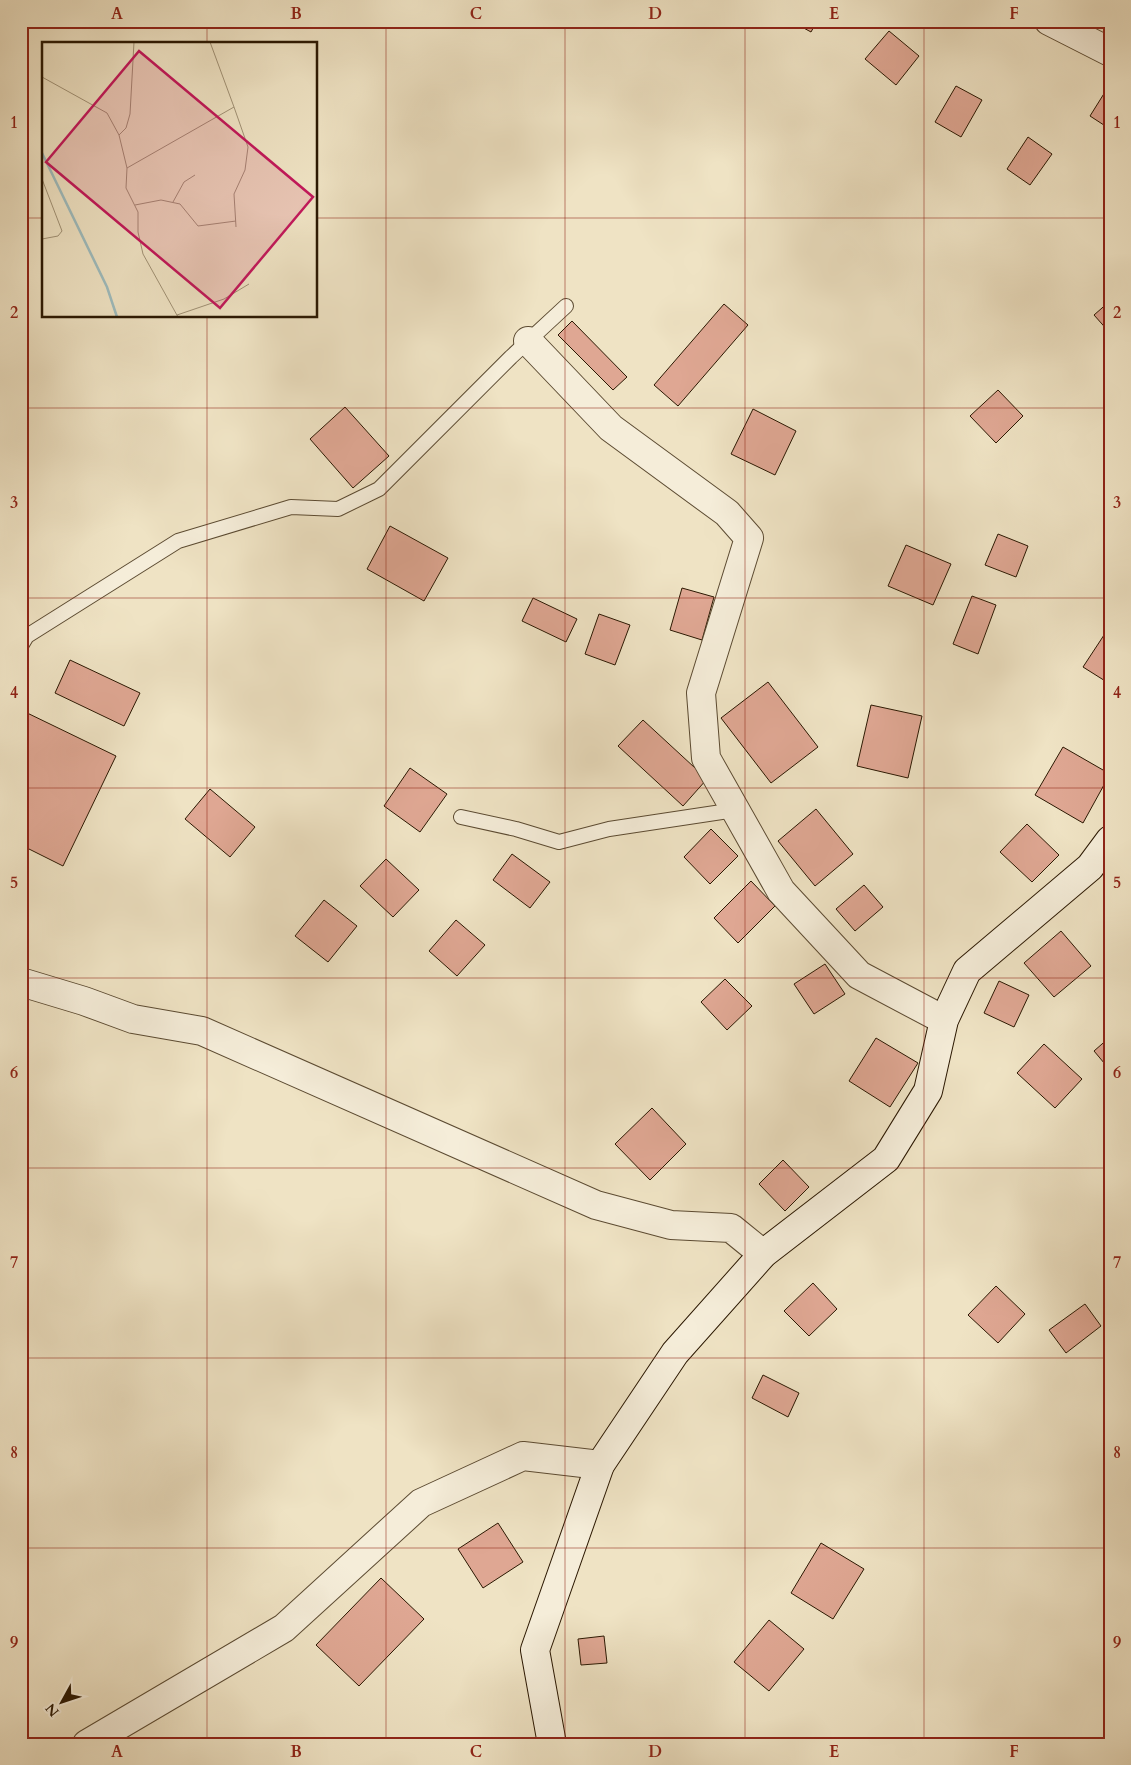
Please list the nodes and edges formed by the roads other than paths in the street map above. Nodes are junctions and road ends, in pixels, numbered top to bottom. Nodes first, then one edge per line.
1 (1049, 21) edge
2 (1110, 52) edge
3 (566, 306) dead end
4 (528, 341) junction
5 (21, 646) edge
6 (735, 810) junction
7 (461, 817) dead end
8 (1110, 840) edge
9 (21, 982) edge
10 (944, 1020) junction
11 (763, 1254) junction
12 (600, 1465) junction
13 (87, 1744) edge
14 (552, 1744) edge

1 - 2 street
3 - 4 lane
4 - 5 lane
4 - 6 street
6 - 7 lane
6 - 10 street
8 - 10 street
9 - 11 street
10 - 11 street
11 - 12 street
12 - 13 street
12 - 14 street

